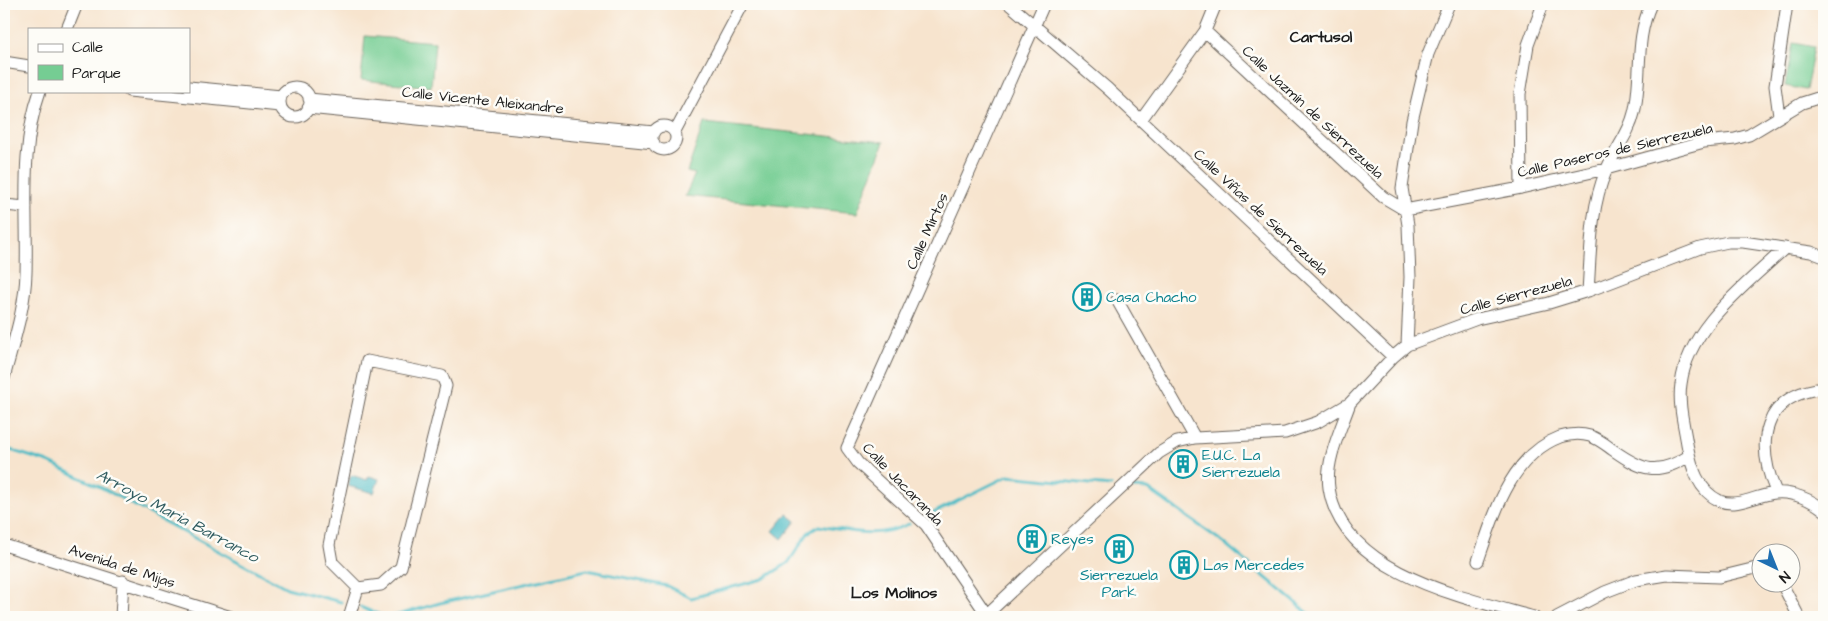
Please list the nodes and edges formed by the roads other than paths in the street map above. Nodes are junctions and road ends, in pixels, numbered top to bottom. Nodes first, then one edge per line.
1 (77, 4) edge
2 (743, 4) edge
3 (1009, 4) edge
4 (1044, 4) edge
5 (1216, 4) edge
6 (1449, 4) edge
7 (1542, 4) edge
8 (1651, 4) edge
9 (1787, 4) edge
10 (1034, 26) junction
11 (67, 28) edge
12 (1205, 31) junction
13 (4, 62) edge
14 (28, 66) edge
15 (190, 87) edge
16 (40, 92) edge
17 (144, 92) edge
18 (1824, 96) edge
19 (280, 101) junction
20 (309, 104) junction
21 (1779, 116) junction
22 (1141, 120) junction
23 (675, 132) junction
24 (654, 138) junction
25 (1606, 169) junction
26 (1521, 188) junction
27 (4, 205) edge
28 (26, 207) junction
29 (1404, 210) junction
30 (1785, 248) junction
31 (1824, 257) edge
32 (1588, 291) junction
33 (1116, 300) dead end
34 (1407, 345) junction
35 (1393, 357) junction
36 (4, 378) edge
37 (1824, 388) edge
38 (1350, 403) junction
39 (1195, 438) junction
40 (848, 448) joint
41 (1689, 456) junction
42 (1776, 492) junction
43 (1824, 510) edge
44 (4, 545) edge
45 (1478, 561) dead end
46 (1750, 569) edge
47 (123, 582) junction
48 (358, 588) junction
49 (1787, 594) edge
50 (985, 616) edge
51 (121, 617) edge
52 (232, 617) edge
53 (349, 617) edge
54 (1534, 617) edge
55 (1557, 617) edge
56 (1798, 617) edge

1 - 11 street
2 - 23 street
3 - 10 street, Calle Viñas de Sierrezuela
4 - 10 street, Calle Mirtos
5 - 12 street
6 - 29 street
7 - 26 street
8 - 25 street
9 - 21 street
10 - 22 street, Calle Viñas de Sierrezuela
10 - 40 street, Calle Mirtos
12 - 22 street
12 - 29 street, Calle Jazmín de Sierrezuela
13 - 14 street
15 - 19 street, Calle Vicente Aleixandre
16 - 28 street
17 - 19 street
18 - 21 street, Calle Paseros de Sierrezuela
19 - 20 street, Calle Vicente Aleixandre
19 - 20 street, Calle Vicente Aleixandre
20 - 24 street, Calle Vicente Aleixandre
21 - 25 street, Calle Paseros de Sierrezuela
22 - 35 street, Calle Viñas de Sierrezuela
23 - 24 street
23 - 24 street
25 - 26 street, Calle Paseros de Sierrezuela
25 - 32 street
26 - 29 street, Calle Paseros de Sierrezuela
27 - 28 street
28 - 36 street
29 - 34 street
30 - 31 street, Calle Sierrezuela
30 - 32 street, Calle Sierrezuela
30 - 41 street
32 - 34 street, Calle Sierrezuela
33 - 39 street
34 - 35 street, Calle Sierrezuela
35 - 38 street, Calle Sierrezuela
37 - 42 street
38 - 39 street, Calle Sierrezuela
38 - 54 street
39 - 50 street, Calle Sierrezuela
40 - 50 street, Calle Jacaranda
41 - 42 street
41 - 45 street
42 - 43 street
44 - 47 street, Avenida de Mijas
46 - 55 street
47 - 51 street
47 - 52 street, Avenida de Mijas
48 - 48 street
48 - 53 street
49 - 56 street

